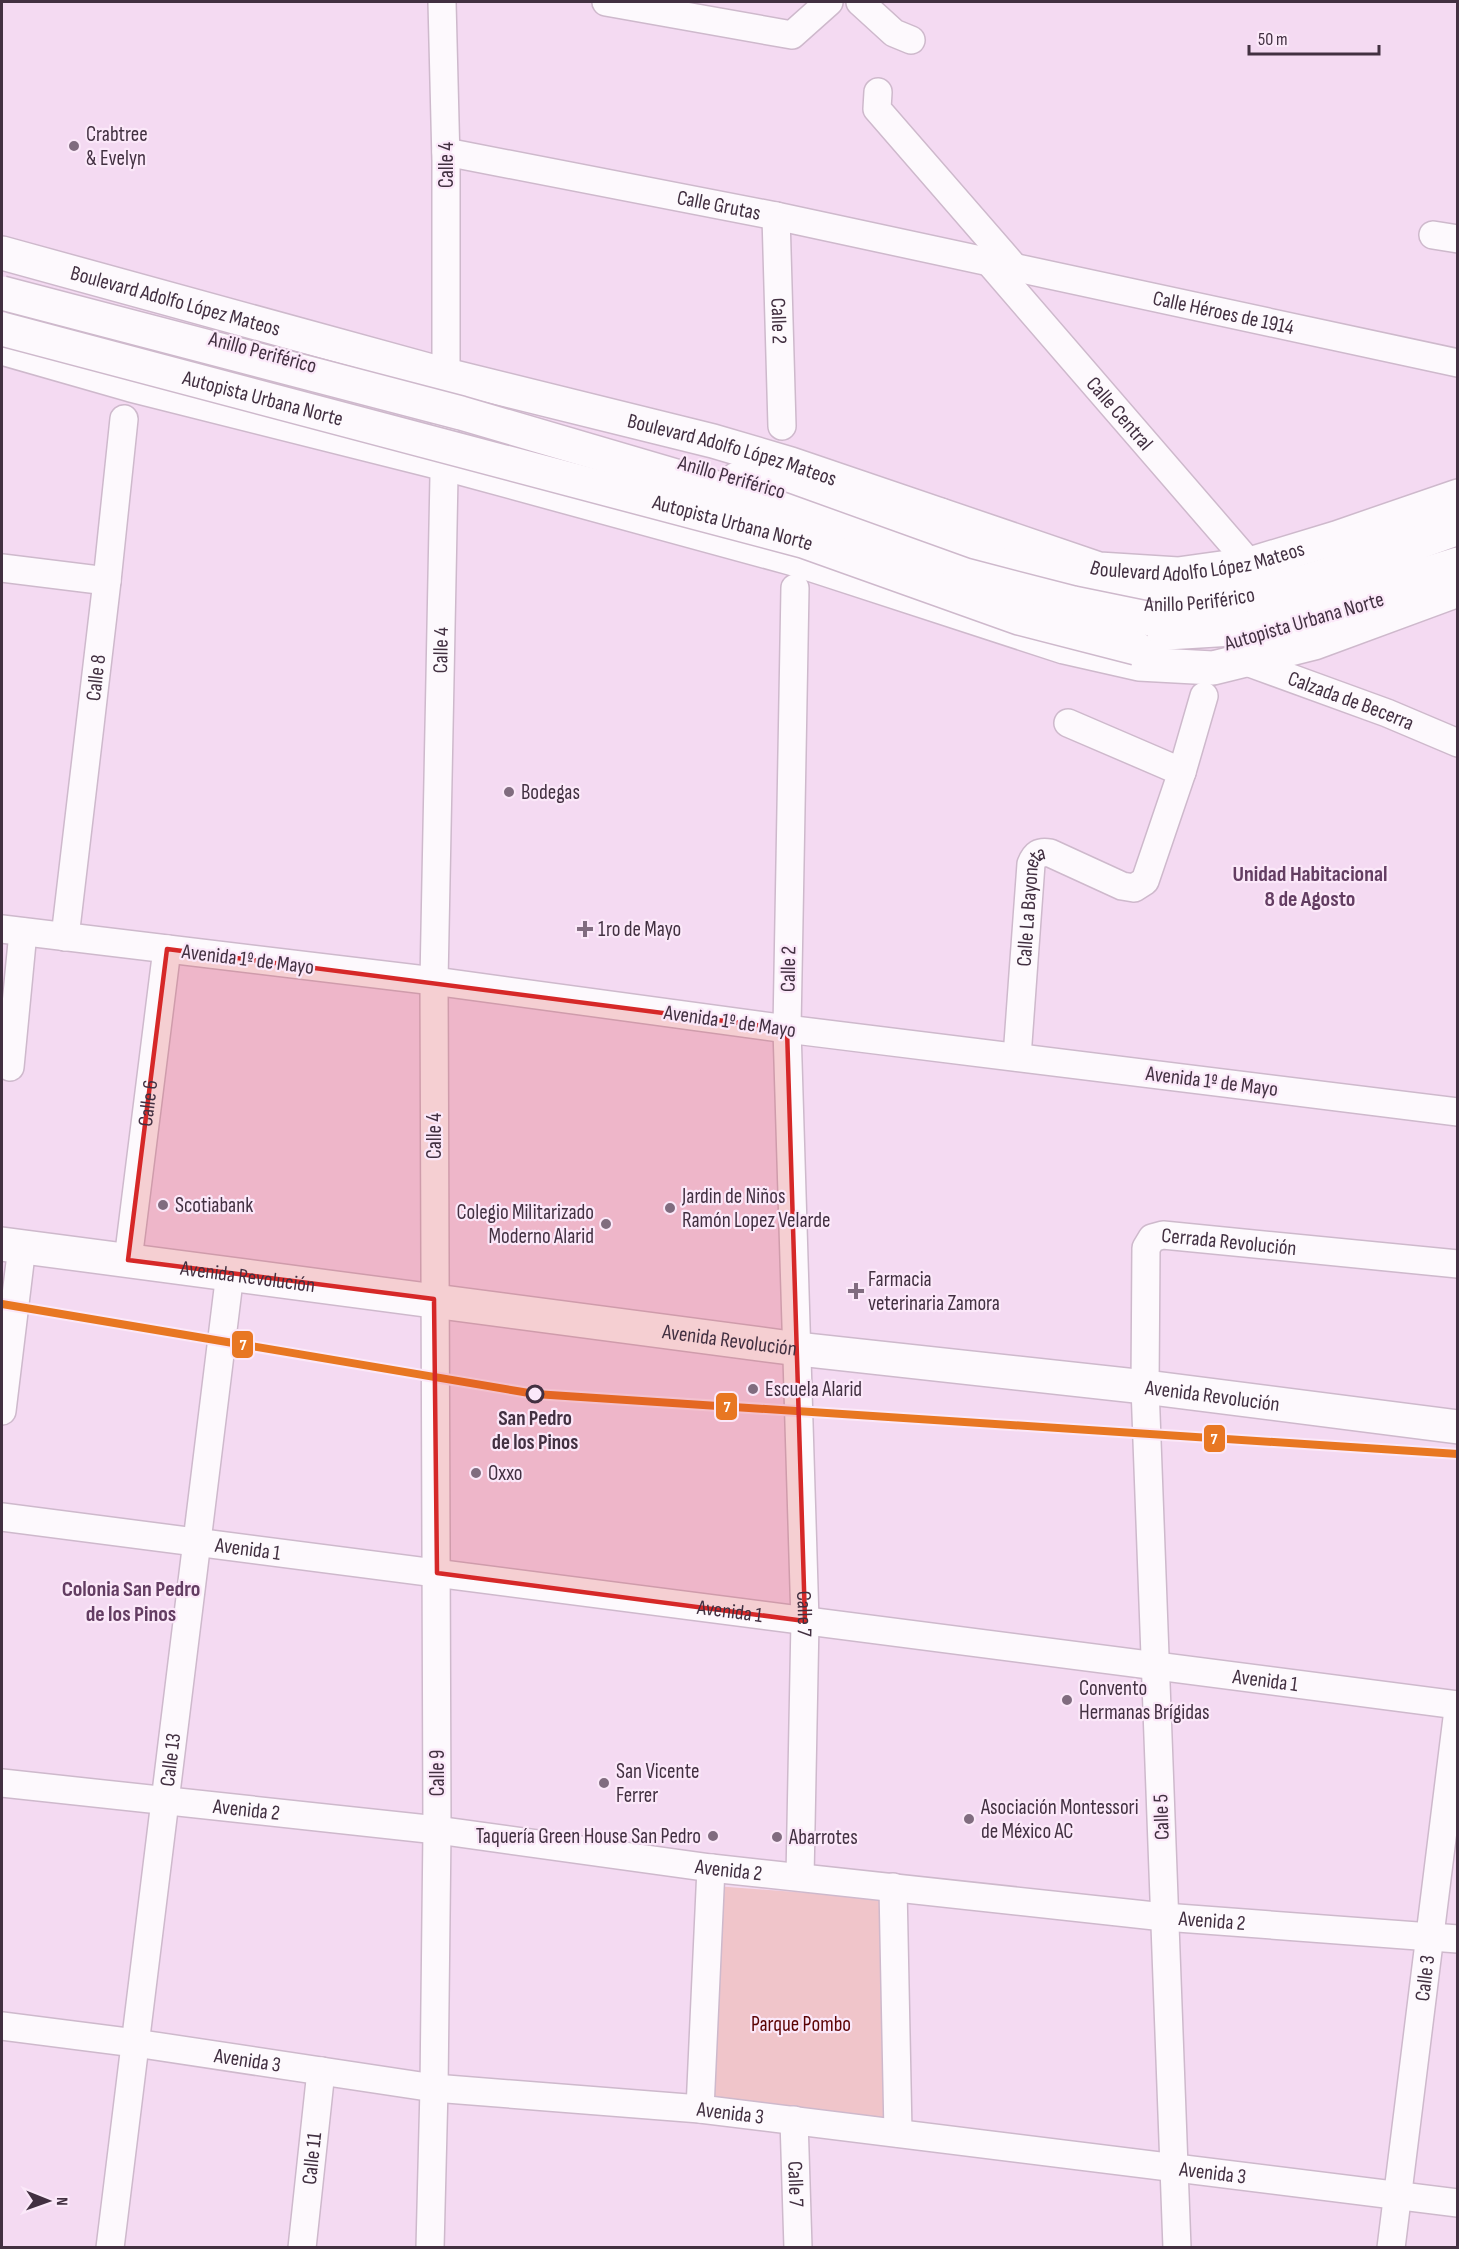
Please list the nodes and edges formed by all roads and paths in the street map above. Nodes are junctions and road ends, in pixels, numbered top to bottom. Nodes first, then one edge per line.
1 (442, 2) edge
2 (606, 2) edge
3 (829, 2) edge
4 (860, 2) edge
5 (911, 40) dead end
6 (878, 92) dead end
7 (446, 152) junction
8 (776, 216) junction
9 (2, 253) edge
10 (989, 262) junction
11 (1015, 268) junction
12 (2, 283) edge
13 (2, 292) edge
14 (2, 316) edge
15 (2, 329) edge
16 (2, 348) edge
17 (1458, 363) edge
18 (436, 385) junction
19 (124, 419) dead end
20 (782, 426) dead end
21 (444, 464) junction
22 (1458, 496) edge
23 (940, 515) junction
24 (1458, 528) edge
25 (1458, 544) edge
26 (1251, 564) junction
27 (1458, 564) edge
28 (1005, 566) junction
29 (2, 568) edge
30 (1458, 570) edge
31 (108, 581) junction
32 (795, 588) dead end
33 (1458, 590) edge
34 (1244, 661) junction
35 (1204, 696) dead end
36 (1068, 723) dead end
37 (1458, 742) edge
38 (1182, 772) junction
39 (12, 931) edge
40 (65, 937) junction
41 (167, 949) junction
42 (434, 981) junction
43 (787, 1029) junction
44 (1017, 1057) junction
45 (10, 1067) dead end
46 (1458, 1112) edge
47 (12, 1245) edge
48 (128, 1260) junction
49 (1458, 1264) edge
50 (230, 1273) junction
51 (434, 1299) junction
52 (798, 1349) junction
53 (1145, 1387) junction
54 (2, 1411) edge
55 (1458, 1427) edge
56 (2, 1517) edge
57 (197, 1542) junction
58 (437, 1573) junction
59 (805, 1621) junction
60 (1155, 1666) junction
61 (1458, 1705) edge
62 (1458, 1710) edge
63 (2, 1783) edge
64 (165, 1801) junction
65 (437, 1830) junction
66 (711, 1868) junction
67 (800, 1877) junction
68 (893, 1887) junction
69 (1164, 1917) junction
70 (1430, 1936) junction
71 (1458, 1939) edge
72 (2, 2026) edge
73 (135, 2043) junction
74 (321, 2071) junction
75 (434, 2088) junction
76 (700, 2109) junction
77 (794, 2120) junction
78 (898, 2133) junction
79 (1175, 2167) junction
80 (1397, 2196) junction
81 (1458, 2203) edge
82 (110, 2247) edge
83 (302, 2247) edge
84 (430, 2247) edge
85 (798, 2247) edge
86 (1177, 2247) edge
87 (1390, 2247) edge

1 - 7 street, Calle 4
2 - 3 street
4 - 5 street
6 - 11 street
7 - 8 street, Calle Grutas
7 - 18 street, Calle 4
8 - 10 street, Calle Grutas
8 - 20 street, Calle 2
9 - 18 main road, Boulevard Adolfo López Mateos
10 - 11 street, Calle Héroes de 1914
10 - 26 street, Calle Central
11 - 17 street, Calle Héroes de 1914
12 - 18 main road, Anillo Periférico
13 - 25 main road, Autopista Urbana Norte, bridge
14 - 27 main road, Anillo Periférico
15 - 30 main road, Autopista Urbana Norte, bridge
16 - 21 main road
18 - 21 street, Calle 4
18 - 23 main road, Boulevard Adolfo López Mateos
18 - 28 main road, Anillo Periférico
19 - 31 street, Calle 8
21 - 34 main road
21 - 42 street, Calle 4
22 - 26 main road, Boulevard Adolfo López Mateos
23 - 26 main road, Boulevard Adolfo López Mateos
23 - 28 main road
24 - 28 main road, Anillo Periférico
29 - 31 street
31 - 40 street, Calle 8
32 - 43 street, Calle 2
33 - 34 main road
34 - 37 street, Calzada de Becerra
35 - 38 street, Calle La Bayoneta
36 - 38 street
38 - 44 street, Calle La Bayoneta
39 - 40 street, Avenida 1º de Mayo
39 - 45 street
40 - 41 street, Avenida 1º de Mayo
41 - 42 street, Avenida 1º de Mayo
41 - 48 street, Calle 6
42 - 43 street, Avenida 1º de Mayo
42 - 51 street, Calle 4
43 - 44 street, Avenida 1º de Mayo
43 - 52 street, Calle 2
44 - 46 street, Avenida 1º de Mayo
47 - 48 main road, Avenida Revolución
47 - 54 street
48 - 50 main road, Avenida Revolución
49 - 53 street, Cerrada Revolución
50 - 51 main road, Avenida Revolución
50 - 57 street, Calle 13
51 - 52 main road, Avenida Revolución
51 - 58 street, Calle 9
52 - 53 main road, Avenida Revolución
52 - 59 street, Calle 7
53 - 55 main road, Avenida Revolución
53 - 60 street, Calle 5
56 - 57 street, Avenida 1
57 - 58 street, Avenida 1
57 - 64 street, Calle 13
58 - 59 street, Avenida 1
58 - 65 street, Calle 9
59 - 60 street, Avenida 1
59 - 67 street, Calle 7
60 - 61 street, Avenida 1
60 - 69 street, Calle 5
62 - 70 street, Calle 3
63 - 64 street, Avenida 2
64 - 65 street, Avenida 2
64 - 73 street, Calle 13
65 - 66 street, Avenida 2
65 - 75 street, Calle 9
66 - 67 street, Avenida 2
66 - 76 street
67 - 68 street, Avenida 2
68 - 69 street, Avenida 2
68 - 78 street
69 - 70 street, Avenida 2
69 - 79 street, Calle 5
70 - 71 street, Avenida 2
70 - 80 street, Calle 3
72 - 73 street, Avenida 3
73 - 74 street, Avenida 3
73 - 82 street, Calle 13
74 - 75 street, Avenida 3
74 - 83 street, Calle 11
75 - 76 street, Avenida 3
75 - 84 street, Calle 9
76 - 77 street, Avenida 3
77 - 78 street, Avenida 3
77 - 85 street, Calle 7
78 - 79 street, Avenida 3
79 - 80 street, Avenida 3
79 - 86 street, Calle 5
80 - 81 street, Avenida 3
80 - 87 street, Calle 3

